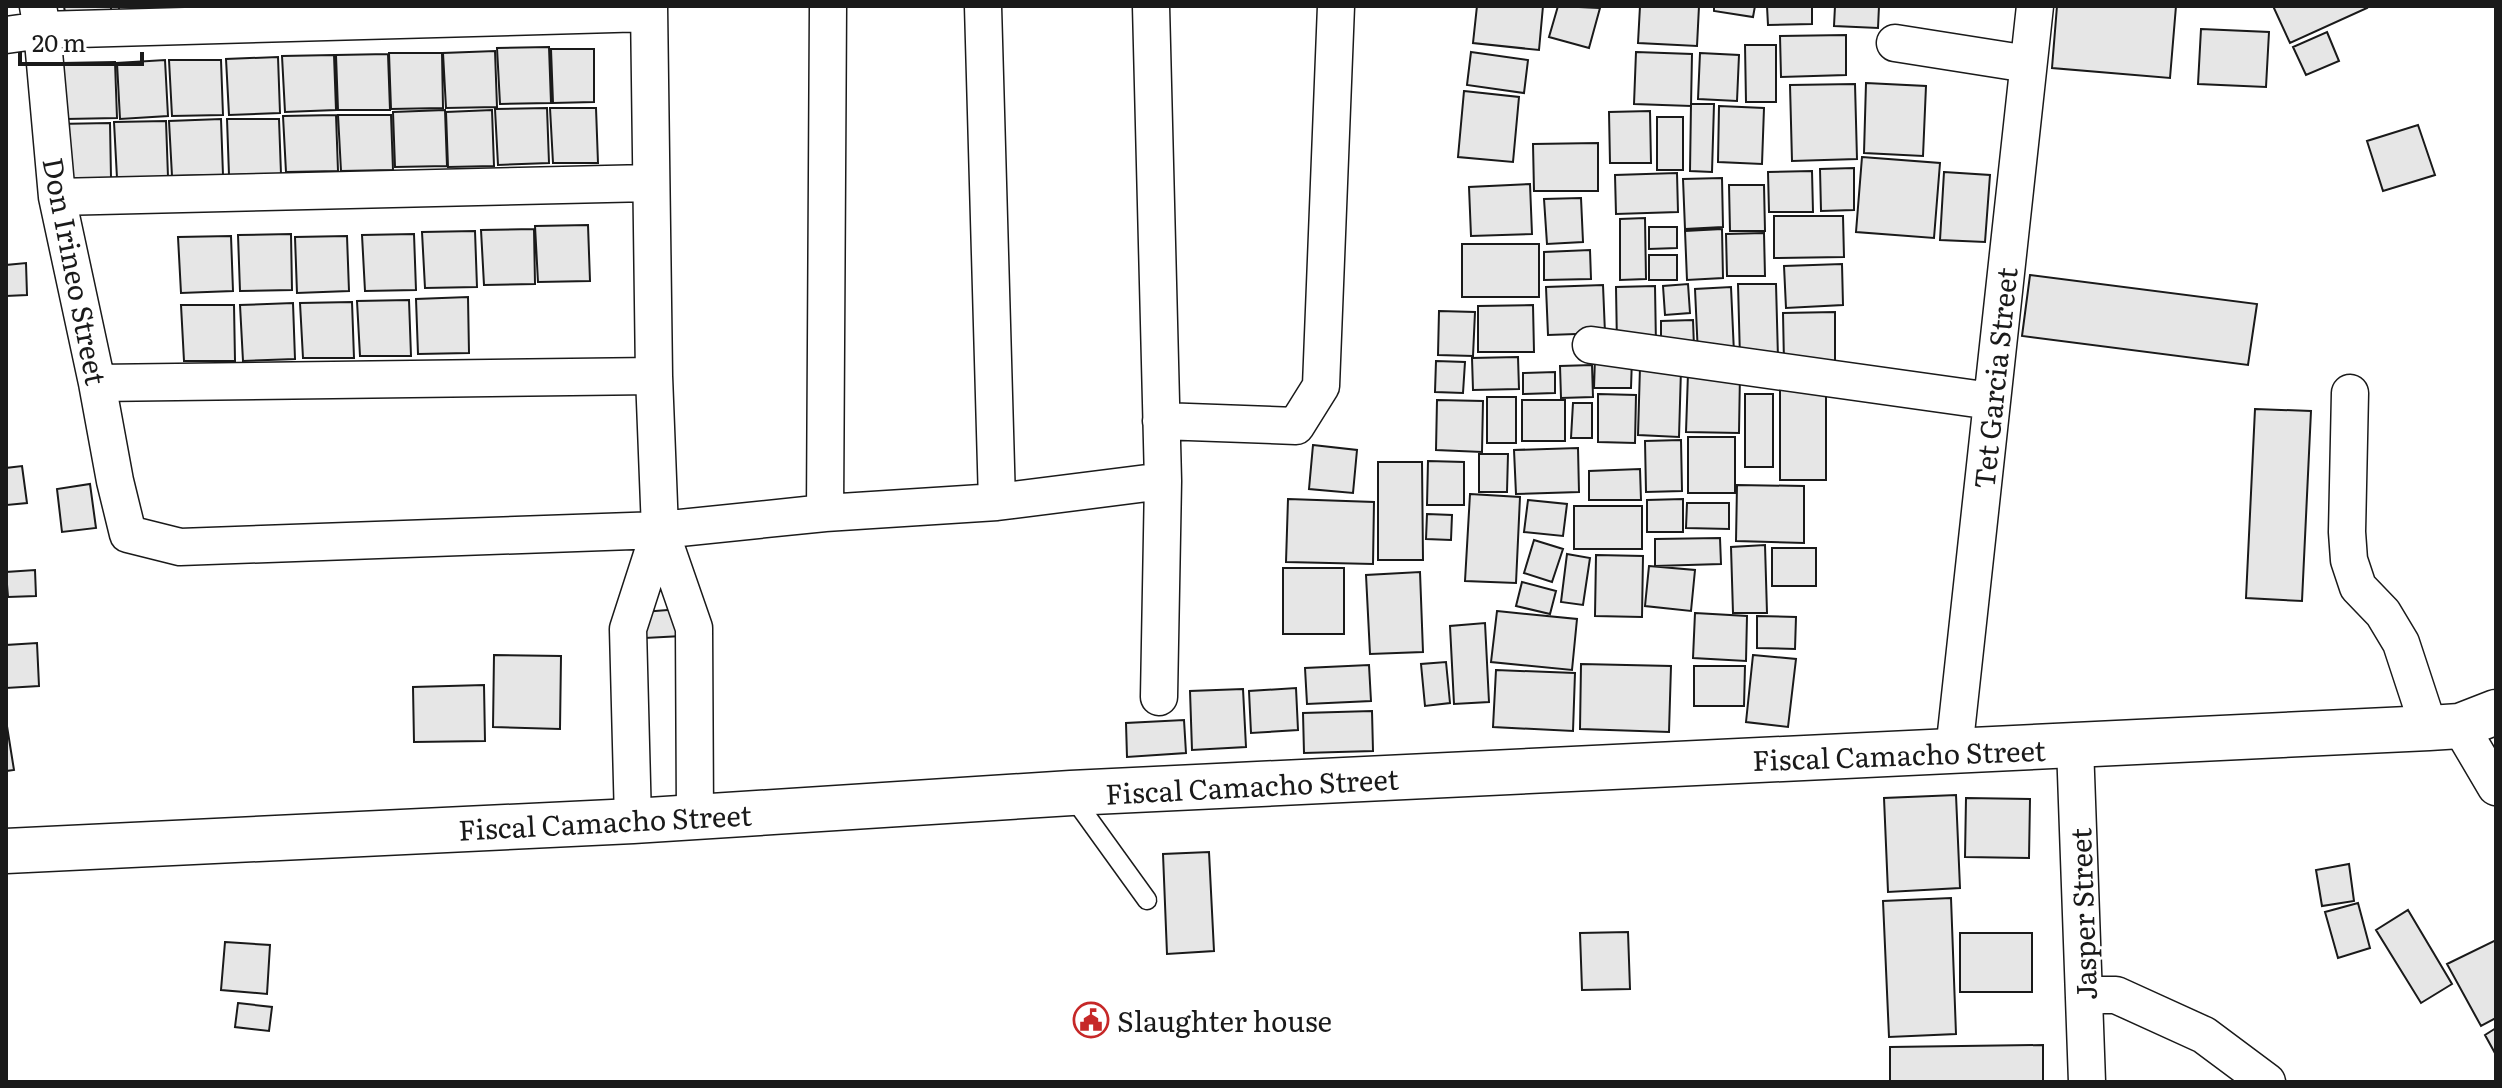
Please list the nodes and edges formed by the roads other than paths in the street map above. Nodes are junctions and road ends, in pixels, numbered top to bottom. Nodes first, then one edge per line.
1 (828, 6) edge
2 (983, 6) edge
3 (1151, 6) edge
4 (1336, 6) edge
5 (2035, 6) edge
6 (649, 9) edge
7 (40, 18) edge
8 (6, 35) edge
9 (1895, 43) dead end
10 (2028, 64) junction
11 (650, 183) junction
12 (57, 197) junction
13 (1591, 345) dead end
14 (654, 376) junction
15 (97, 383) junction
16 (2350, 393) dead end
17 (1991, 401) junction
18 (1161, 421) junction
19 (1163, 481) junction
20 (997, 502) junction
21 (825, 513) junction
22 (660, 530) junction
23 (1159, 697) dead end
24 (2462, 722) edge
25 (2075, 746) junction
26 (1954, 751) junction
27 (2496, 787) edge
28 (1071, 793) junction
29 (695, 817) junction
30 (633, 821) junction
31 (6, 851) edge
32 (1147, 900) dead end
33 (2085, 999) junction
34 (2087, 1082) edge
35 (2267, 1082) edge

1 - 21 street
2 - 20 street
3 - 18 street
4 - 18 street
5 - 10 street, Tet Garcia Street
6 - 7 street
6 - 11 street
7 - 8 street
7 - 12 street, Don Irineo Street
9 - 10 street
10 - 17 street, Tet Garcia Street
11 - 12 street
11 - 14 street
12 - 15 street, Don Irineo Street
13 - 17 street
14 - 15 street
14 - 22 street
15 - 22 street, Don Irineo Street
16 - 24 street
17 - 26 street, Tet Garcia Street
18 - 19 street
19 - 20 street
19 - 23 street
20 - 21 street
21 - 22 street
22 - 29 street
22 - 30 street
24 - 25 street, Fiscal Camacho Street
24 - 27 street
25 - 26 street, Fiscal Camacho Street
25 - 33 street, Jasper Street
26 - 28 street, Fiscal Camacho Street
28 - 29 street, Fiscal Camacho Street
28 - 32 lane
29 - 30 street, Fiscal Camacho Street
30 - 31 street, Fiscal Camacho Street
33 - 34 street, Jasper Street
33 - 35 street

